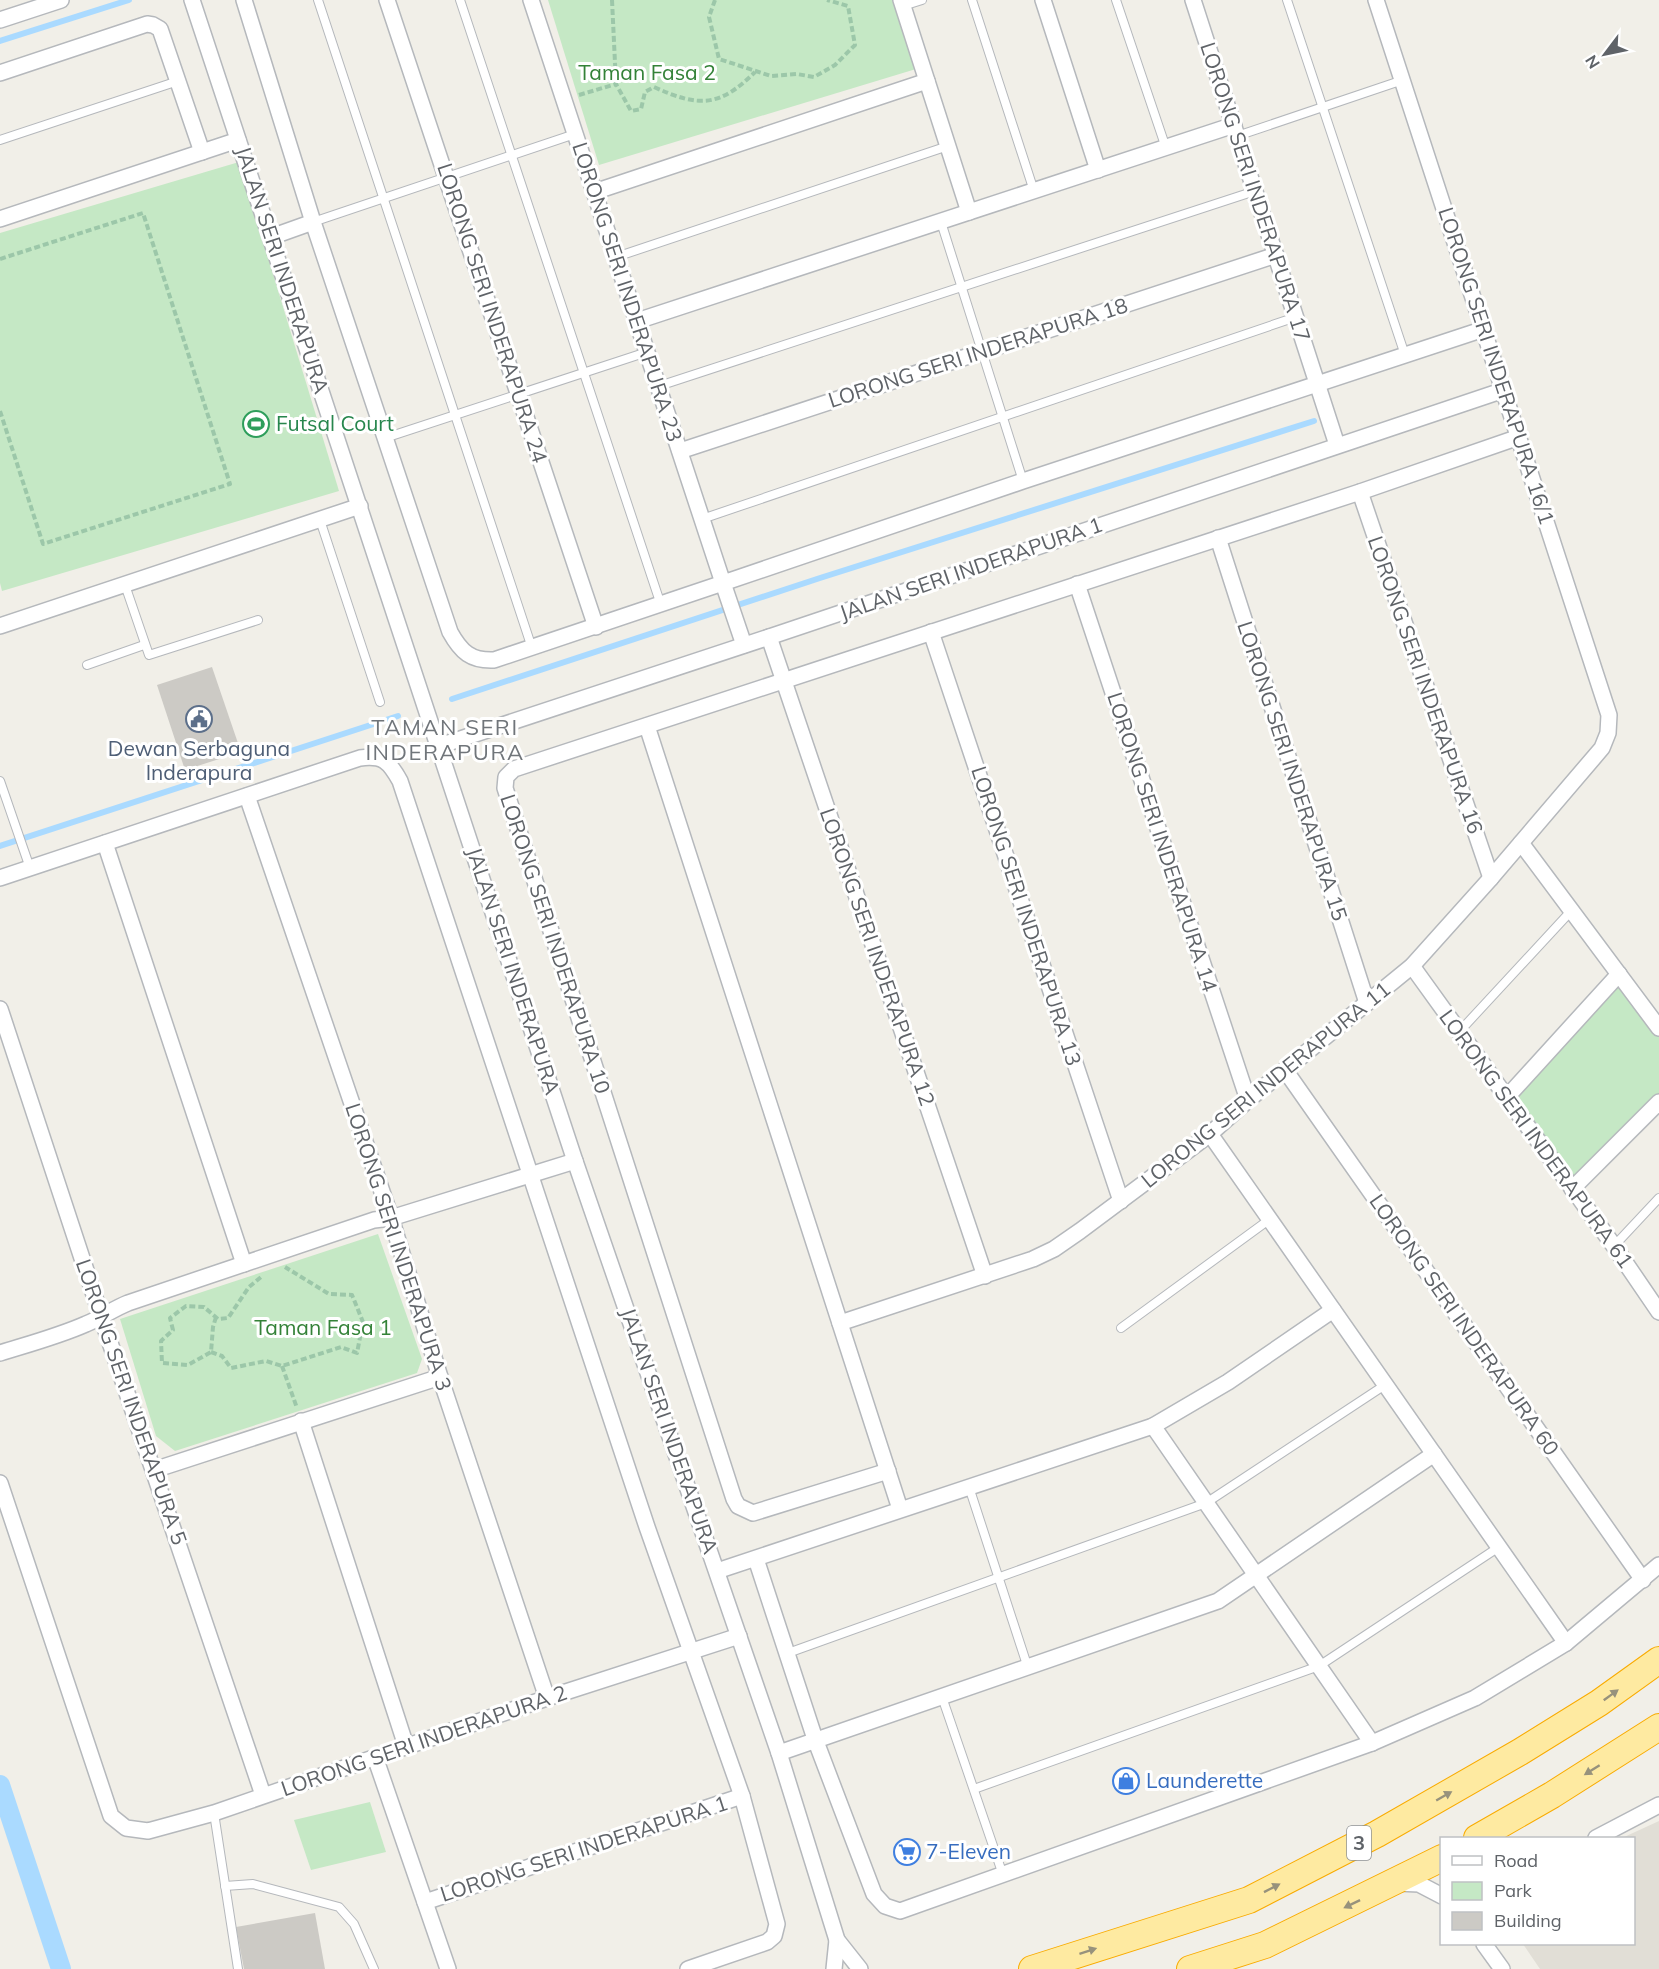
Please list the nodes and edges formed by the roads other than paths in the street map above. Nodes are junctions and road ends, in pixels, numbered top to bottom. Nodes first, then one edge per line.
1 (61, 0) edge
2 (192, 0) edge
3 (244, 0) edge
4 (318, 0) edge
5 (387, 0) edge
6 (460, 0) edge
7 (531, 0) edge
8 (922, 0) edge
9 (972, 0) edge
10 (1043, 0) edge
11 (1116, 0) edge
12 (1193, 0) edge
13 (1287, 0) edge
14 (1376, 0) edge
15 (902, 3) edge
16 (1, 17) edge
17 (0, 73) edge
18 (1403, 80) junction
19 (178, 81) junction
20 (927, 81) junction
21 (1322, 107) junction
22 (1235, 130) junction
23 (575, 134) junction
24 (0, 140) edge
25 (238, 140) junction
26 (948, 146) junction
27 (1166, 147) junction
28 (202, 152) junction
29 (511, 156) junction
30 (1098, 170) junction
31 (447, 178) junction
32 (1034, 191) junction
33 (1255, 191) junction
34 (594, 192) junction
35 (384, 198) junction
36 (969, 212) junction
37 (0, 219) edge
38 (313, 222) junction
39 (941, 222) junction
40 (271, 237) junction
41 (1276, 255) junction
42 (616, 257) junction
43 (961, 286) junction
44 (1296, 317) junction
45 (637, 321) junction
46 (1484, 329) junction
47 (982, 351) junction
48 (647, 352) junction
49 (1405, 355) junction
50 (583, 373) junction
51 (1318, 384) junction
52 (658, 386) junction
53 (1504, 390) junction
54 (518, 394) junction
55 (454, 415) junction
56 (1003, 416) junction
57 (385, 438) junction
58 (1519, 438) junction
59 (1337, 445) junction
60 (680, 451) junction
61 (1023, 482) junction
62 (1359, 492) junction
63 (360, 506) junction
64 (702, 519) junction
65 (320, 520) junction
66 (1218, 538) junction
67 (723, 583) junction
68 (1077, 584) junction
69 (124, 585) junction
70 (661, 605) junction
71 (258, 620) dead end
72 (1, 621) edge
73 (596, 627) junction
74 (931, 632) junction
75 (769, 637) junction
76 (144, 645) junction
77 (744, 645) junction
78 (532, 648) junction
79 (87, 665) dead end
80 (784, 682) junction
81 (380, 702) dead end
82 (647, 726) junction
83 (1608, 733) joint
84 (439, 746) junction
85 (0, 781) edge
86 (247, 796) junction
87 (105, 843) junction
88 (1521, 843) junction
89 (28, 862) junction
90 (0, 878) edge
91 (1491, 878) junction
92 (1572, 910) junction
93 (1412, 966) junction
94 (1619, 974) junction
95 (1367, 1003) junction
96 (0, 1009) edge
97 (1659, 1028) edge
98 (1459, 1032) junction
99 (1285, 1070) junction
100 (1506, 1097) junction
101 (1248, 1100) junction
102 (1659, 1102) edge
103 (1210, 1134) junction
104 (575, 1161) junction
105 (532, 1176) junction
106 (1572, 1188) junction
107 (1659, 1198) edge
108 (1121, 1201) junction
109 (391, 1218) junction
110 (1270, 1219) junction
111 (1614, 1246) junction
112 (244, 1264) junction
113 (985, 1276) junction
114 (1333, 1310) junction
115 (1659, 1312) edge
116 (101, 1316) junction
117 (840, 1323) junction
118 (1121, 1328) dead end
119 (0, 1353) edge
120 (440, 1377) junction
121 (1385, 1385) junction
122 (301, 1421) junction
123 (1153, 1426) junction
124 (1434, 1454) junction
125 (154, 1470) junction
126 (888, 1471) junction
127 (0, 1484) edge
128 (969, 1487) junction
129 (1206, 1503) junction
130 (900, 1509) junction
131 (1499, 1547) junction
132 (756, 1559) junction
133 (1659, 1565) edge
134 (717, 1571) junction
135 (1257, 1575) junction
136 (998, 1578) junction
137 (1643, 1580) junction
138 (739, 1636) junction
139 (1566, 1643) junction
140 (692, 1652) junction
141 (788, 1653) junction
142 (1659, 1660) edge
143 (1319, 1666) junction
144 (1028, 1668) junction
145 (942, 1697) junction
146 (547, 1698) junction
147 (1659, 1727) edge
148 (815, 1739) junction
149 (1372, 1743) junction
150 (406, 1746) junction
151 (779, 1753) junction
152 (375, 1757) junction
153 (974, 1789) junction
154 (263, 1795) junction
155 (742, 1796) junction
156 (1659, 1805) edge
157 (214, 1813) junction
158 (1481, 1837) edge
159 (1600, 1837) edge
160 (1440, 1859) edge
161 (1003, 1875) junction
162 (1395, 1883) junction
163 (225, 1886) junction
164 (1440, 1895) edge
165 (425, 1902) junction
166 (837, 1940) junction
167 (1485, 1945) edge
168 (238, 1969) edge
169 (374, 1969) edge
170 (448, 1969) edge
171 (688, 1969) edge
172 (834, 1969) edge
173 (860, 1969) edge
174 (1032, 1969) edge
175 (1190, 1969) edge
176 (1502, 1969) edge

1 - 16 street
2 - 25 street, JALAN SERI INDERAPURA
3 - 38 street
4 - 35 lane
5 - 31 street, LORONG SERI INDERAPURA 24
6 - 29 lane
7 - 23 street, LORONG SERI INDERAPURA 23
8 - 15 lane
9 - 32 lane
10 - 30 street
11 - 27 lane
12 - 22 street, LORONG SERI INDERAPURA 17
13 - 21 lane
14 - 18 street, LORONG SERI INDERAPURA 16/1
15 - 20 street
17 - 19 street
18 - 21 lane
18 - 46 street, LORONG SERI INDERAPURA 16/1
19 - 24 lane
19 - 28 street
20 - 26 street
20 - 34 street
21 - 22 lane
21 - 49 lane
22 - 27 street
22 - 33 street, LORONG SERI INDERAPURA 17
23 - 29 lane
23 - 34 street, LORONG SERI INDERAPURA 23
25 - 28 street
25 - 40 street, JALAN SERI INDERAPURA
26 - 36 street
26 - 42 lane
27 - 30 street
28 - 37 street
29 - 31 lane
29 - 50 lane
30 - 32 street
31 - 35 lane
31 - 54 street, LORONG SERI INDERAPURA 24
32 - 36 street
33 - 41 street, LORONG SERI INDERAPURA 17
33 - 43 lane
34 - 42 street, LORONG SERI INDERAPURA 23
35 - 38 lane
35 - 55 lane
36 - 39 street
38 - 40 street
38 - 57 street
39 - 43 lane
39 - 45 street
40 - 63 street, JALAN SERI INDERAPURA
41 - 44 street, LORONG SERI INDERAPURA 17
41 - 47 street, LORONG SERI INDERAPURA 18
42 - 45 street, LORONG SERI INDERAPURA 23
43 - 47 lane
43 - 52 lane
44 - 51 street, LORONG SERI INDERAPURA 17
44 - 56 lane
45 - 48 street, LORONG SERI INDERAPURA 23
46 - 49 street
46 - 53 street, LORONG SERI INDERAPURA 16/1
47 - 56 lane
47 - 60 street, LORONG SERI INDERAPURA 18
48 - 50 lane
48 - 52 street, LORONG SERI INDERAPURA 23
49 - 51 street
50 - 54 lane
50 - 70 lane
51 - 59 street, LORONG SERI INDERAPURA 17
51 - 61 street
52 - 60 street, LORONG SERI INDERAPURA 23
53 - 58 street, LORONG SERI INDERAPURA 16/1
53 - 59 street, JALAN SERI INDERAPURA 1
54 - 55 lane
54 - 73 street, LORONG SERI INDERAPURA 24
55 - 57 lane
55 - 78 lane
56 - 61 lane
56 - 64 lane
57 - 78 street
58 - 62 street
58 - 83 street, LORONG SERI INDERAPURA 16/1
59 - 75 street, JALAN SERI INDERAPURA 1
60 - 64 street, LORONG SERI INDERAPURA 23
61 - 67 street
62 - 66 street
62 - 91 street, LORONG SERI INDERAPURA 16
63 - 65 street
63 - 84 street, JALAN SERI INDERAPURA
64 - 67 street, LORONG SERI INDERAPURA 23
65 - 69 street
65 - 81 lane
66 - 68 street
66 - 95 street, LORONG SERI INDERAPURA 15
67 - 70 street
67 - 77 street, LORONG SERI INDERAPURA 23
68 - 74 street
68 - 101 street, LORONG SERI INDERAPURA 14
69 - 72 street
69 - 76 lane
70 - 73 street
71 - 76 lane
73 - 78 street
74 - 80 street
74 - 108 street, LORONG SERI INDERAPURA 13
75 - 77 street, JALAN SERI INDERAPURA 1
75 - 80 street, LORONG SERI INDERAPURA 12
76 - 79 lane
77 - 84 street, JALAN SERI INDERAPURA 1
80 - 82 street
80 - 113 street, LORONG SERI INDERAPURA 12
82 - 117 street
82 - 126 street, LORONG SERI INDERAPURA 10
83 - 88 street, LORONG SERI INDERAPURA 11
84 - 104 street, JALAN SERI INDERAPURA
85 - 89 lane
86 - 87 street
86 - 105 street
86 - 109 street, LORONG SERI INDERAPURA 3
87 - 89 street
87 - 112 street
88 - 91 street, LORONG SERI INDERAPURA 11
88 - 92 street
89 - 90 street
91 - 93 street, LORONG SERI INDERAPURA 11
92 - 94 street
92 - 98 lane
93 - 95 street, LORONG SERI INDERAPURA 11
93 - 98 street, LORONG SERI INDERAPURA 61
94 - 97 street
94 - 100 street
95 - 99 street, LORONG SERI INDERAPURA 11
96 - 116 street, LORONG SERI INDERAPURA 5
98 - 100 street, LORONG SERI INDERAPURA 61
99 - 101 street, LORONG SERI INDERAPURA 11
99 - 137 street, LORONG SERI INDERAPURA 60
100 - 106 street, LORONG SERI INDERAPURA 61
101 - 103 street, LORONG SERI INDERAPURA 11
102 - 106 street
103 - 108 street, LORONG SERI INDERAPURA 11
103 - 110 street
104 - 105 street
104 - 134 street, JALAN SERI INDERAPURA
105 - 109 street
105 - 140 street
106 - 111 street, LORONG SERI INDERAPURA 61
107 - 111 lane
108 - 113 street, LORONG SERI INDERAPURA 11
109 - 112 street
109 - 120 street, LORONG SERI INDERAPURA 3
110 - 114 street
110 - 118 lane
111 - 115 street, LORONG SERI INDERAPURA 61
112 - 116 street
113 - 117 street, LORONG SERI INDERAPURA 11
114 - 121 street
114 - 123 street
116 - 119 street
116 - 125 street, LORONG SERI INDERAPURA 5
117 - 126 street
120 - 122 street
120 - 146 street, LORONG SERI INDERAPURA 3
121 - 124 street
121 - 129 lane
122 - 125 street
122 - 150 street
123 - 128 street
123 - 129 street
124 - 131 street
124 - 135 street
125 - 154 street, LORONG SERI INDERAPURA 5
126 - 130 street
127 - 157 street, LORONG SERI INDERAPURA 2
128 - 130 street
128 - 136 lane
129 - 135 street
129 - 136 lane
130 - 132 street
131 - 139 street
131 - 143 lane
132 - 134 street
132 - 141 street
133 - 137 street
134 - 138 street, JALAN SERI INDERAPURA
135 - 143 street
135 - 144 street
136 - 141 lane
136 - 144 lane
137 - 139 street
138 - 140 street, LORONG SERI INDERAPURA 2
138 - 151 street, JALAN SERI INDERAPURA
139 - 149 street
140 - 146 street, LORONG SERI INDERAPURA 2
140 - 155 street
141 - 148 street
174 -> 142 highway, 3
143 - 149 street
143 - 153 lane
144 - 145 street
145 - 148 street
145 - 153 lane
146 - 150 street, LORONG SERI INDERAPURA 2
147 -> 158 highway
148 - 151 street
148 - 161 street
149 - 161 street
150 - 152 street, LORONG SERI INDERAPURA 2
151 - 166 street, JALAN SERI INDERAPURA
152 - 154 street, LORONG SERI INDERAPURA 2
152 - 165 street
153 - 161 lane
154 - 157 street, LORONG SERI INDERAPURA 2
155 - 165 street, LORONG SERI INDERAPURA 1
155 - 171 street
156 - 159 street
157 - 163 lane
160 - 162 highway, 3
162 - 164 street
162 -> 175 highway, 3
163 - 168 lane
163 - 169 lane
165 - 170 street
166 - 172 street
166 - 173 street
167 - 176 street

